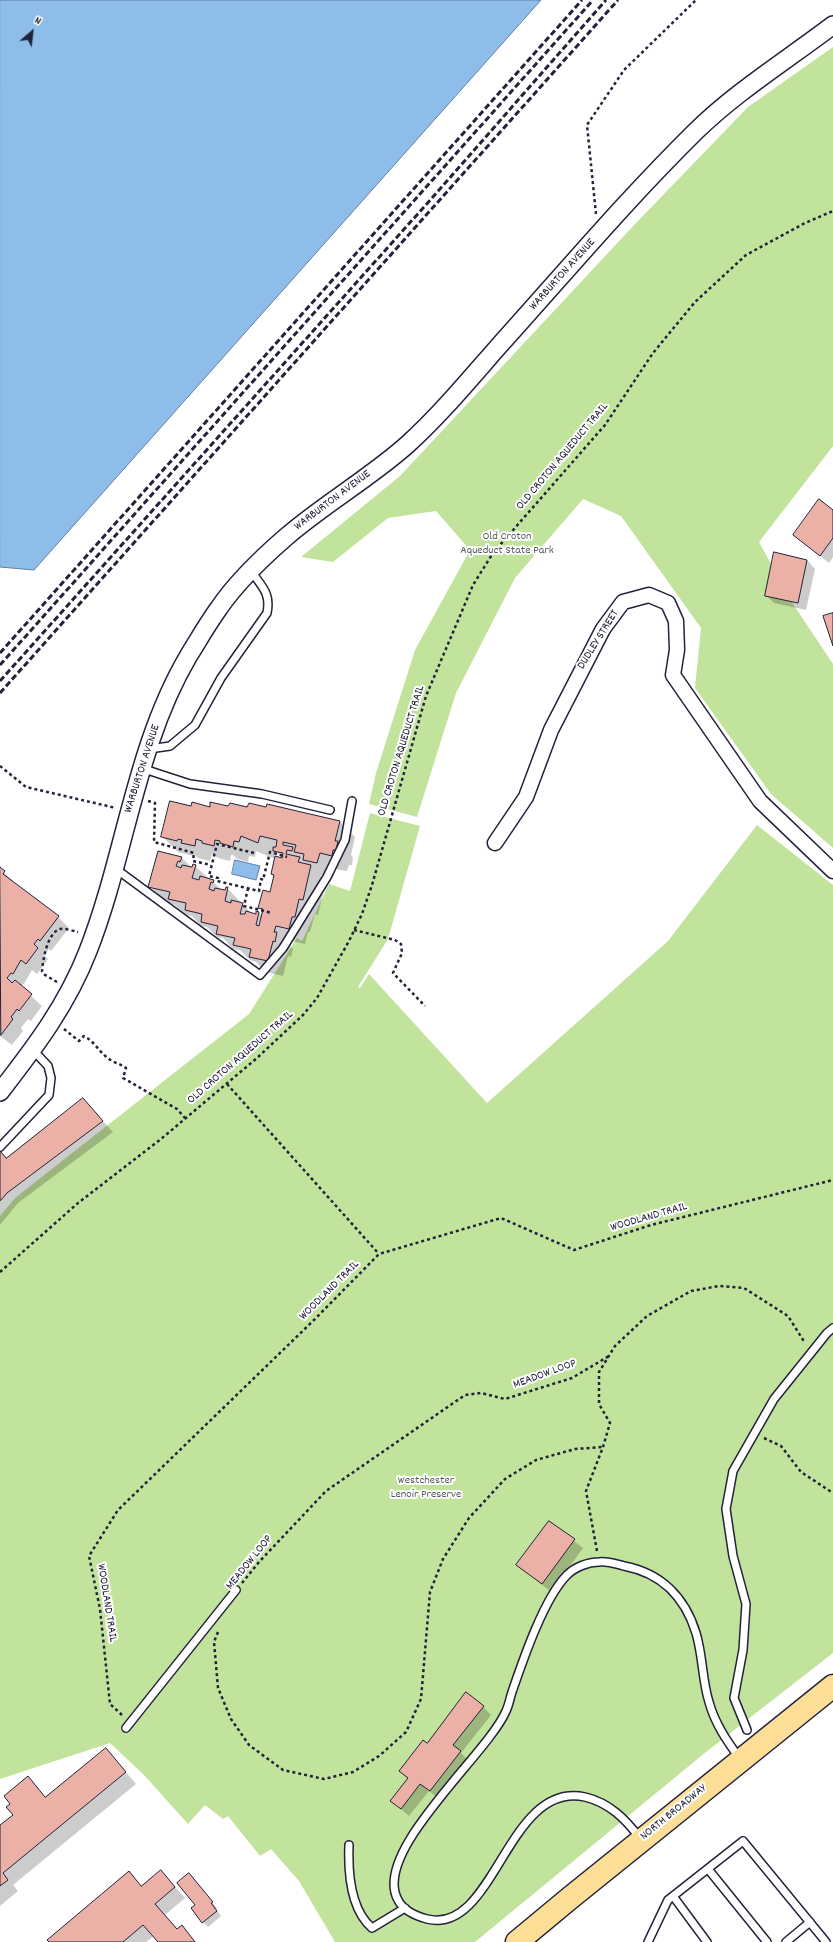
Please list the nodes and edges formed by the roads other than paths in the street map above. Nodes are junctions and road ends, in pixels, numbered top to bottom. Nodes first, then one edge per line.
1 (833, 25) edge
2 (251, 571) junction
3 (147, 749) junction
4 (141, 768) junction
5 (352, 801) dead end
6 (330, 810) dead end
7 (495, 842) dead end
8 (114, 867) junction
9 (833, 872) edge
10 (32, 1050) junction
11 (0, 1092) edge
12 (0, 1147) edge
13 (833, 1328) edge
14 (236, 1590) road end
15 (833, 1686) edge
16 (128, 1725) road end
17 (747, 1730) dead end
18 (740, 1760) junction
19 (641, 1840) junction
20 (349, 1845) dead end
21 (708, 1869) junction
22 (673, 1896) junction
23 (405, 1908) junction
24 (810, 1922) junction
25 (518, 1942) edge
26 (648, 1942) edge
27 (707, 1942) edge
28 (768, 1942) edge
29 (786, 1942) edge
30 (826, 1942) edge

1 - 2 street, WARBURTON AVENUE
2 - 3 street, WARBURTON AVENUE
2 - 3 lane
3 - 4 street, WARBURTON AVENUE
4 - 6 lane
4 - 8 street, WARBURTON AVENUE
5 - 8 lane
7 - 9 street, DUDLEY STREET
8 - 10 street, WARBURTON AVENUE
10 - 11 street, WARBURTON AVENUE
10 - 12 lane
13 - 17 lane
14 - 16 lane
15 - 18 main road, NORTH BROADWAY
18 - 19 main road, NORTH BROADWAY
18 - 23 lane
19 - 23 lane
19 - 25 main road, NORTH BROADWAY
20 - 23 lane
21 - 22 lane
21 - 24 lane
21 - 28 lane
22 - 26 lane
22 - 27 lane
24 - 29 lane
24 - 30 lane

